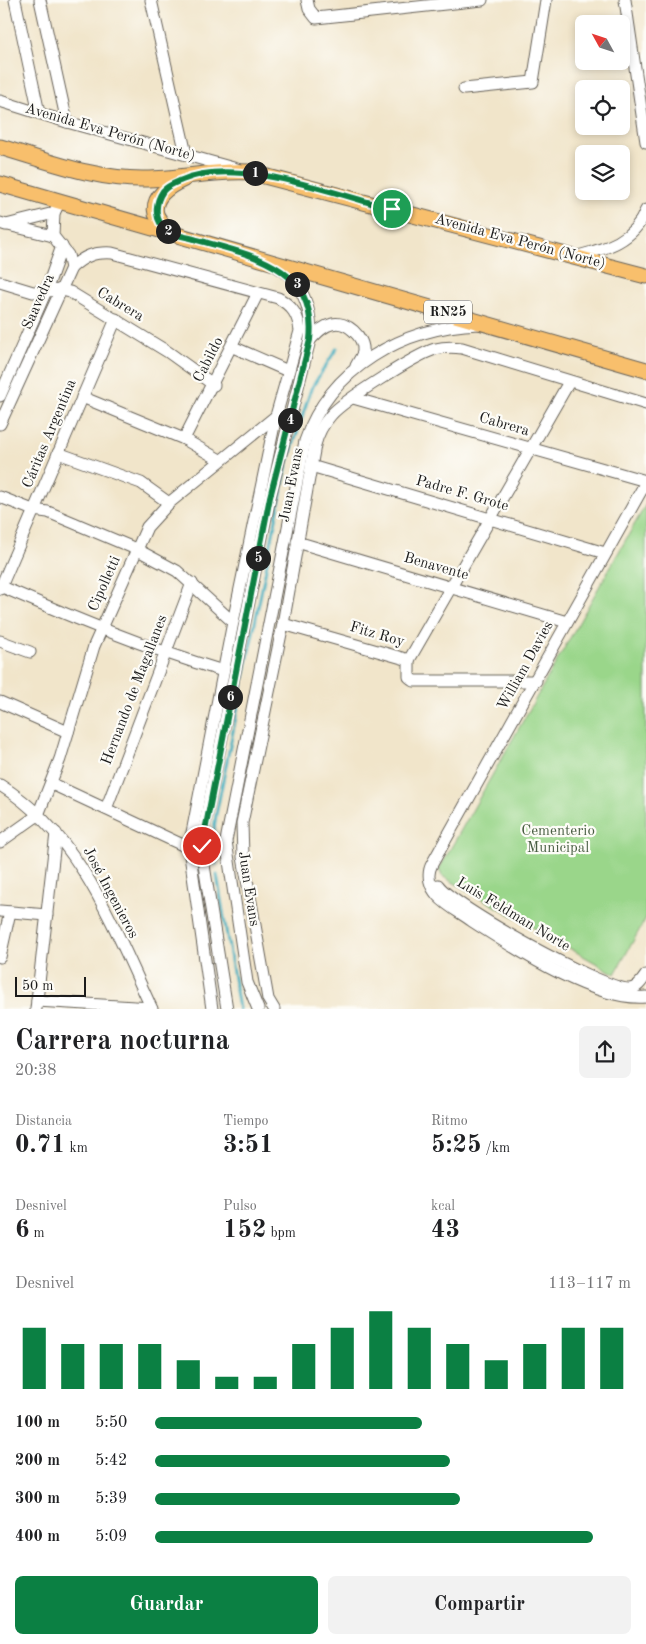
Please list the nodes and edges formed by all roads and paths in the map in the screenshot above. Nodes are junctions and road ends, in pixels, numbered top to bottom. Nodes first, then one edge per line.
1 (15, 0) edge
2 (40, 0) edge
3 (152, 0) edge
4 (482, 0) edge
5 (546, 0) edge
6 (625, 0) edge
7 (308, 4) edge
8 (646, 60) edge
9 (634, 62) junction
10 (464, 89) dead end
11 (0, 101) edge
12 (39, 113) junction
13 (67, 122) junction
14 (646, 142) edge
15 (0, 147) edge
16 (186, 154) junction
17 (249, 172) junction
18 (190, 176) junction
19 (0, 184) edge
20 (57, 207) junction
21 (646, 210) edge
22 (3, 224) edge
23 (168, 231) junction
24 (53, 236) junction
25 (62, 246) junction
26 (249, 255) junction
27 (572, 257) junction
28 (71, 268) junction
29 (646, 276) edge
30 (0, 282) edge
31 (61, 290) junction
32 (46, 291) junction
33 (258, 293) junction
34 (116, 319) junction
35 (487, 324) junction
36 (310, 340) junction
37 (233, 347) junction
38 (355, 367) junction
39 (646, 370) edge
40 (288, 371) junction
41 (569, 382) junction
42 (214, 385) junction
43 (0, 396) edge
44 (82, 397) junction
45 (353, 398) junction
46 (646, 404) edge
47 (276, 416) junction
48 (0, 424) edge
49 (184, 439) junction
50 (530, 448) junction
51 (58, 453) junction
52 (220, 460) junction
53 (311, 466) junction
54 (646, 482) edge
55 (0, 497) edge
56 (169, 503) junction
57 (34, 510) junction
58 (490, 518) junction
59 (297, 542) junction
60 (136, 549) junction
61 (605, 553) junction
62 (192, 582) junction
63 (0, 587) edge
64 (451, 587) junction
65 (233, 622) junction
66 (567, 622) junction
67 (283, 624) junction
68 (101, 630) junction
69 (0, 641) edge
70 (30, 652) dead end
71 (166, 654) junction
72 (409, 660) junction
73 (223, 671) junction
74 (536, 681) junction
75 (0, 702) edge
76 (68, 732) junction
77 (52, 784) junction
78 (0, 785) edge
79 (106, 809) junction
80 (38, 815) junction
81 (56, 833) junction
82 (0, 842) edge
83 (189, 848) junction
84 (432, 864) joint
85 (5, 912) edge
86 (47, 915) junction
87 (513, 941) junction
88 (0, 957) edge
89 (644, 978) edge
90 (645, 997) edge
91 (36, 1005) edge
92 (152, 1009) edge
93 (212, 1009) edge
94 (227, 1009) edge
95 (258, 1009) edge
96 (274, 1009) edge

1 - 12 street
2 - 13 street
3 - 16 street
4 - 7 street
5 - 10 street
6 - 9 street
8 - 9 street
9 - 14 street
11 - 12 street, Avenida Eva Perón (Norte)
12 - 13 street, Avenida Eva Perón (Norte)
13 - 16 street, Avenida Eva Perón (Norte)
15 - 18 main road, Avenida Eva Perón (Norte)
16 - 17 street, Avenida Eva Perón (Norte)
17 - 18 main road, Avenida Eva Perón (Norte)
17 - 27 main road, Avenida Eva Perón (Norte)
18 - 23 main road
19 - 20 main road, RN25
20 - 22 street
20 - 23 main road, RN25
20 - 24 street
21 - 27 street
22 - 24 street
23 - 26 main road, RN25
24 - 25 street, Saavedra
25 - 28 street, Saavedra
25 - 32 street, Saavedra
26 - 35 main road, RN25
26 - 36 street, Juan Evans
27 - 29 main road, Avenida Eva Perón (Norte)
28 - 31 street, Saavedra
28 - 33 street
30 - 32 street, Cabrera
31 - 32 street, Cabrera
31 - 34 street, Cabrera
31 - 48 street, Saavedra
32 - 43 street, Saavedra
33 - 37 street, Cabildo
33 - 40 street, Juan Evans
34 - 42 street, Cabrera
34 - 44 street, Cáritas Argentina
35 - 38 street, Juan Evans
35 - 39 main road, RN25
36 - 38 street
36 - 94 street, Juan Evans
37 - 40 street
37 - 42 street, Cabildo
38 - 95 street, Juan Evans
40 - 47 street, Juan Evans
41 - 45 street, Juan Evans
41 - 46 street
41 - 50 street
42 - 49 street, Cabildo
44 - 49 street
44 - 51 street, Cáritas Argentina
45 - 50 street, Cabrera
45 - 53 street, Juan Evans
47 - 52 street, Cipolletti
47 - 65 street, Juan Evans
49 - 52 street
50 - 54 street, Cabrera
50 - 58 street
51 - 56 street
51 - 57 street, Cáritas Argentina
52 - 56 street, Cipolletti
53 - 58 street, Padre F. Grote
53 - 59 street, Juan Evans
54 - 61 street, William Davies
55 - 57 street
56 - 60 street, Cipolletti
57 - 60 street
57 - 63 street, Cáritas Argentina
58 - 61 street, Padre F. Grote
58 - 64 street
59 - 64 street, Benavente
59 - 67 street, Juan Evans
60 - 62 street
60 - 68 street, Cipolletti
61 - 66 street, William Davies
62 - 65 street
62 - 71 street, Hernando de Magallanes
63 - 68 street
64 - 66 street, Benavente
64 - 72 street
65 - 73 street, Juan Evans
66 - 74 street, William Davies
67 - 72 street, Fitz Roy
67 - 96 street, Juan Evans
68 - 71 street
68 - 76 street, Cipolletti
69 - 70 street
71 - 73 street
71 - 79 street, Hernando de Magallanes
72 - 74 street, Fitz Roy
73 - 83 street, Juan Evans
74 - 84 street, William Davies
75 - 76 street
76 - 77 street, Cipolletti
77 - 79 street
77 - 80 street, Cipolletti
78 - 80 street, José Ingenieros
79 - 83 street
80 - 81 street, José Ingenieros
80 - 82 street
81 - 86 street
81 - 92 street, José Ingenieros
83 - 93 street, Juan Evans
84 - 87 street, Luis Feldman Norte
85 - 86 street
85 - 88 street
86 - 91 street
87 - 89 street, Luis Feldman Norte
87 - 90 street, Luis Feldman Norte
89 - 90 street
91 - 92 street

